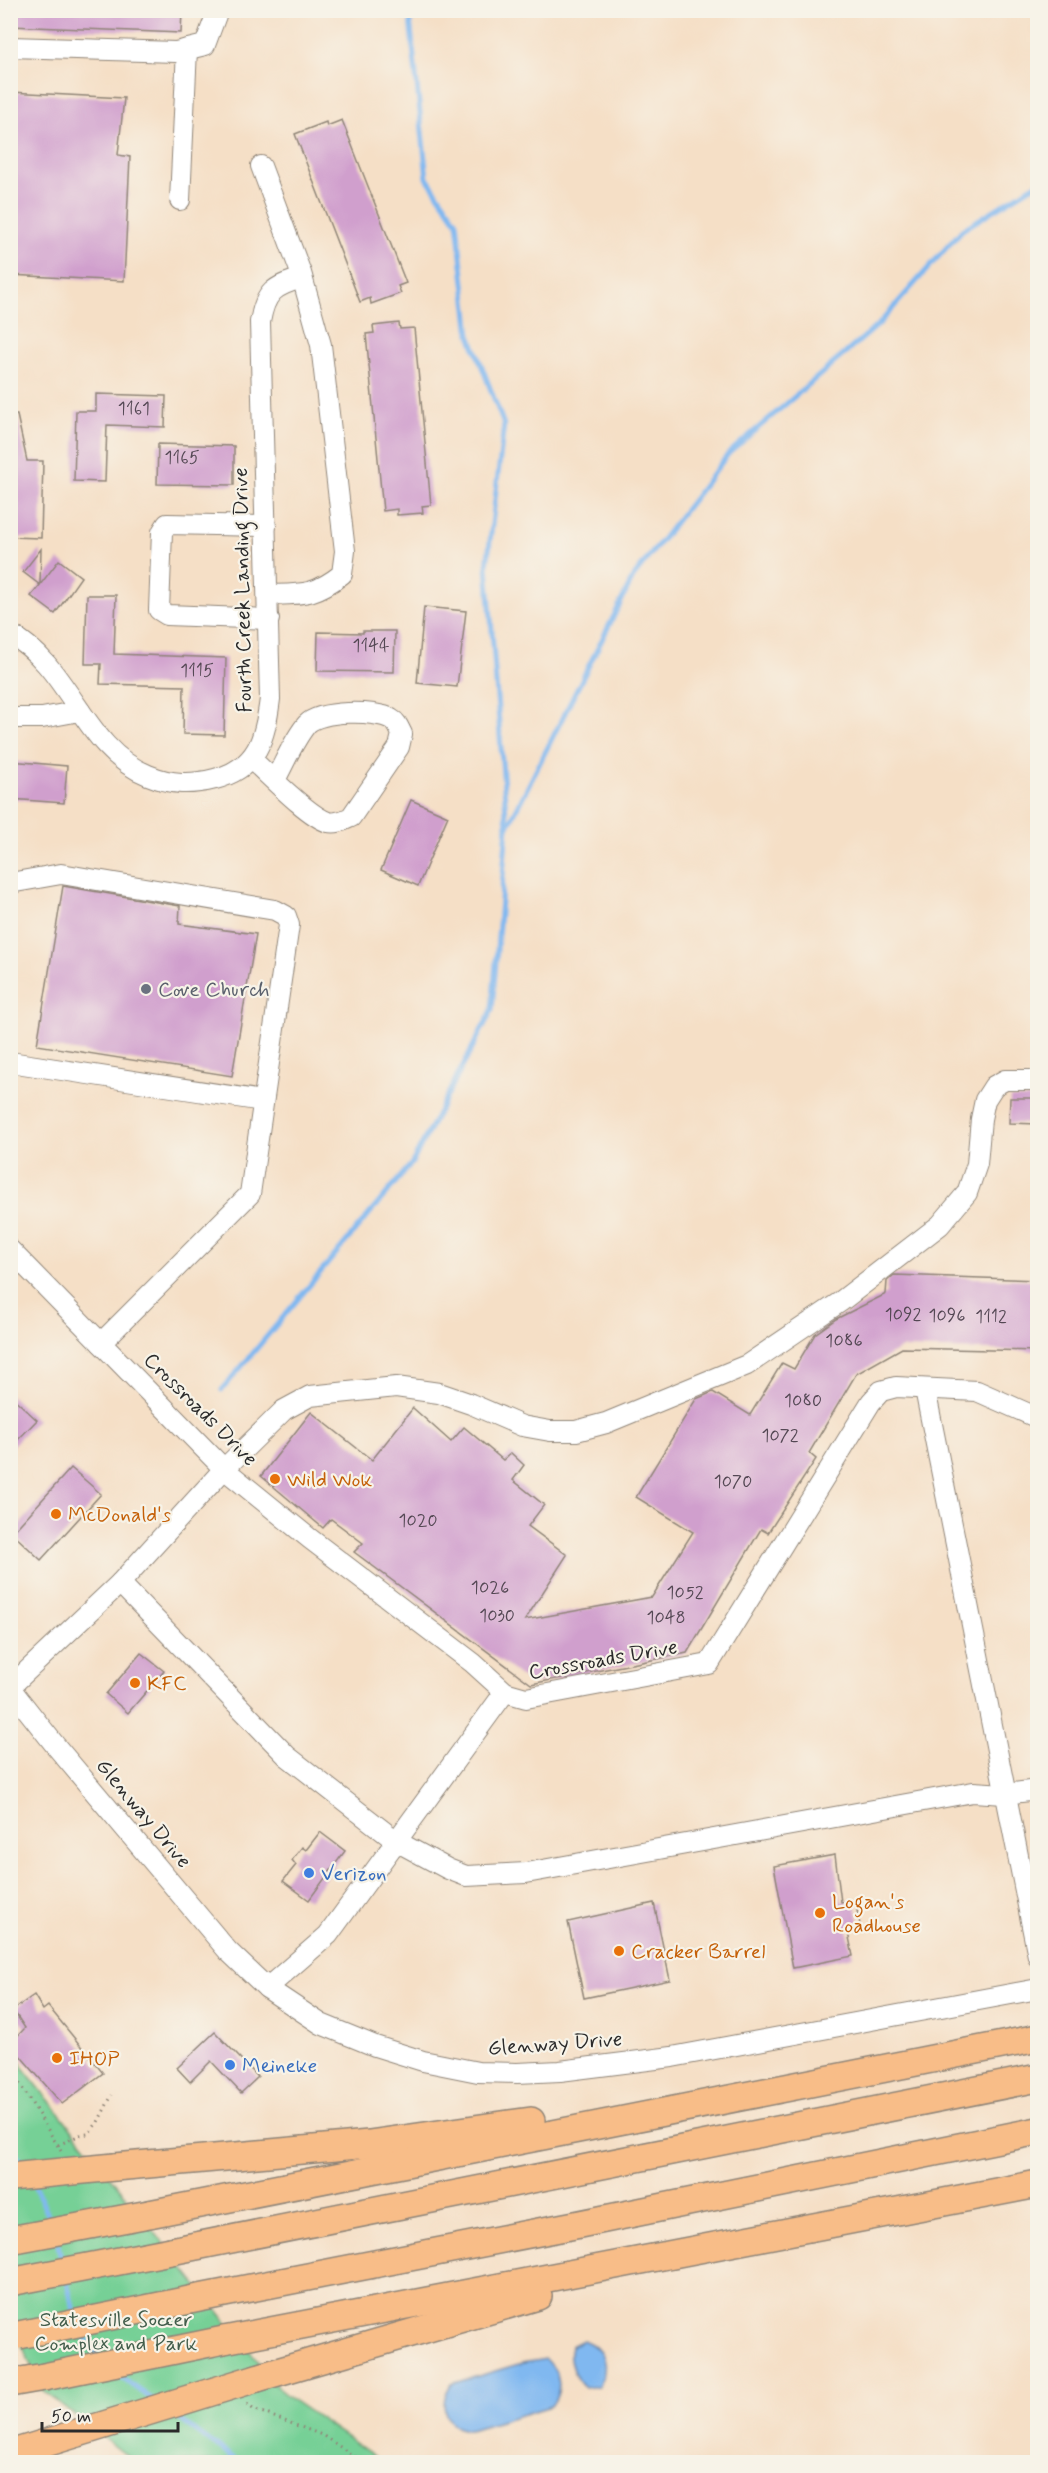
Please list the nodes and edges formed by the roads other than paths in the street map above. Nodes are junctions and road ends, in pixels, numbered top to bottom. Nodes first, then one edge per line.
1 (218, 10) edge
2 (10, 48) edge
3 (187, 49) junction
4 (261, 166) dead end
5 (180, 200) dead end
6 (302, 278) junction
7 (266, 526) junction
8 (268, 595) junction
9 (268, 619) junction
10 (10, 634) edge
11 (80, 711) junction
12 (10, 718) edge
13 (251, 759) junction
14 (275, 780) junction
15 (10, 883) edge
16 (10, 1062) edge
17 (1038, 1080) edge
18 (263, 1101) junction
19 (10, 1250) edge
20 (101, 1343) junction
21 (925, 1389) junction
22 (1038, 1418) edge
23 (224, 1469) junction
24 (120, 1582) junction
25 (10, 1688) edge
26 (505, 1692) junction
27 (1038, 1790) edge
28 (1005, 1794) junction
29 (396, 1841) junction
30 (1038, 1956) edge
31 (267, 1988) junction
32 (1038, 1989) edge
33 (1038, 2038) edge
34 (1038, 2078) edge
35 (755, 2093) junction
36 (1038, 2131) edge
37 (10, 2177) edge
38 (1038, 2184) edge
39 (10, 2240) edge
40 (702, 2249) junction
41 (10, 2282) edge
42 (15, 2335) edge
43 (10, 2383) edge
44 (10, 2454) edge

1 - 3 street
2 - 3 street
3 - 5 street
4 - 6 street
6 - 7 street, Fourth Creek Landing Drive
6 - 8 street
7 - 8 street, Fourth Creek Landing Drive
7 - 9 street
8 - 9 street, Fourth Creek Landing Drive
9 - 13 street, Fourth Creek Landing Drive
10 - 11 street, Fourth Creek Landing Drive
11 - 12 street
11 - 13 street, Fourth Creek Landing Drive
13 - 14 street
14 - 14 street
15 - 18 street
16 - 18 street
17 - 23 street
18 - 20 street
19 - 20 street, Crossroads Drive
20 - 23 street, Crossroads Drive
21 - 22 street, Crossroads Drive
21 - 26 street, Crossroads Drive
21 - 28 street
23 - 24 street
23 - 26 street, Crossroads Drive
24 - 25 street
24 - 29 street
25 - 31 street, Glenway Drive
26 - 29 street
27 - 28 street
28 - 29 street
28 - 30 street
29 - 31 street
31 - 32 street, Glenway Drive
33 - 35 highway
34 - 41 highway, bridge
35 - 37 highway, bridge
35 - 39 highway, bridge
36 - 42 highway, bridge
38 - 40 highway
40 - 43 highway, bridge
40 - 44 highway, bridge

